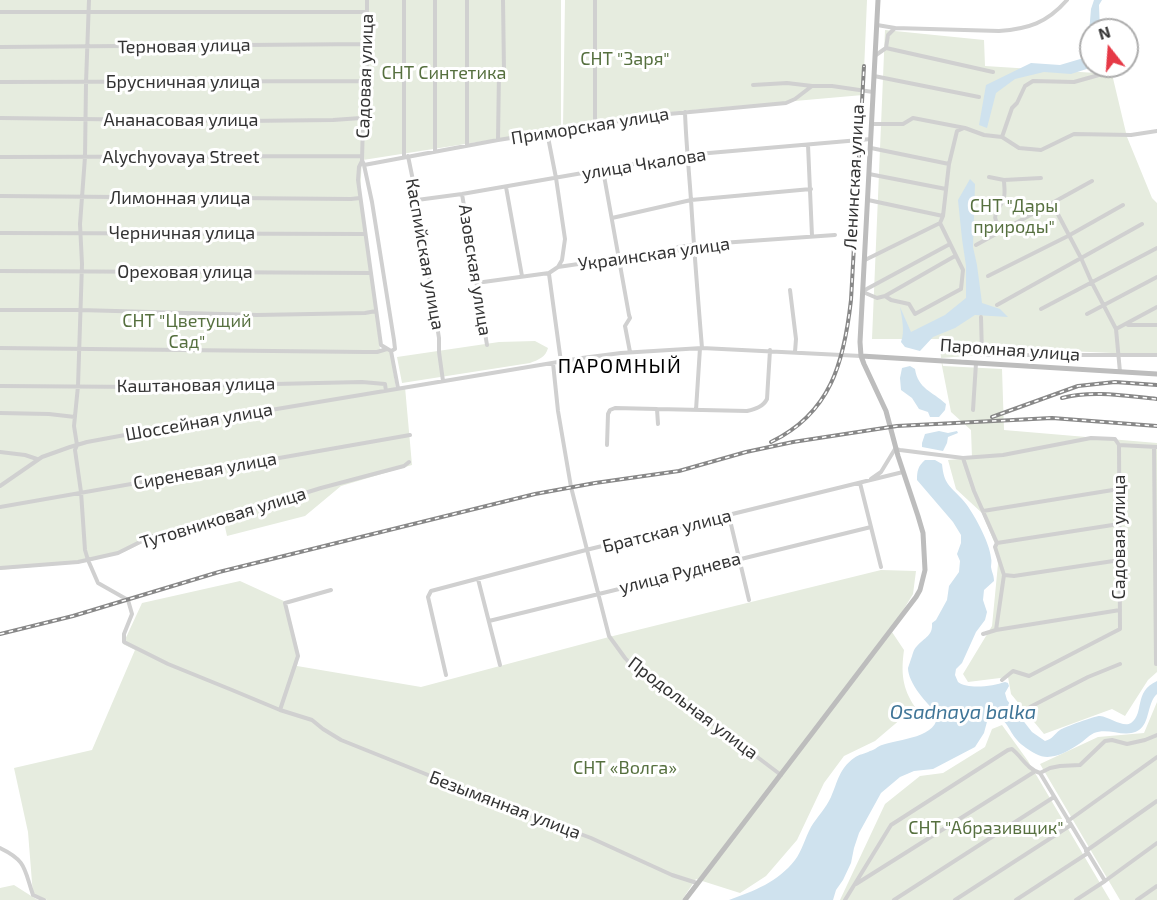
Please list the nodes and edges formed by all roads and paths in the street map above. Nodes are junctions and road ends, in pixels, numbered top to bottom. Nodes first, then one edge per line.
1 (89, 0) edge
2 (367, 0) edge
3 (404, 0) edge
4 (435, 0) edge
5 (467, 0) edge
6 (503, 0) edge
7 (596, 0) edge
8 (878, 0) edge
9 (1067, 0) edge
10 (0, 12) edge
11 (88, 12) junction
12 (367, 12) junction
13 (877, 25) junction
14 (896, 28) junction
15 (368, 44) junction
16 (0, 47) edge
17 (87, 47) junction
18 (886, 48) junction
19 (875, 56) junction
20 (993, 72) dead end
21 (874, 75) junction
22 (1088, 78) edge
23 (367, 81) junction
24 (0, 82) edge
25 (86, 82) junction
26 (753, 85) dead end
27 (812, 86) junction
28 (874, 93) junction
29 (979, 97) dead end
30 (685, 112) junction
31 (0, 118) edge
32 (361, 118) junction
33 (85, 120) junction
34 (872, 124) junction
35 (596, 125) junction
36 (965, 128) junction
37 (1157, 131) edge
38 (547, 132) junction
39 (1002, 137) junction
40 (871, 139) junction
41 (498, 140) junction
42 (467, 145) junction
43 (808, 145) junction
44 (871, 148) junction
45 (435, 151) junction
46 (686, 155) junction
47 (406, 156) junction
48 (0, 157) edge
49 (85, 157) junction
50 (363, 158) junction
51 (949, 164) junction
52 (603, 170) junction
53 (869, 174) junction
54 (989, 177) dead end
55 (556, 178) junction
56 (1041, 178) dead end
57 (1004, 180) junction
58 (1092, 181) dead end
59 (506, 187) junction
60 (811, 189) junction
61 (946, 189) junction
62 (462, 194) junction
63 (0, 196) edge
64 (82, 197) junction
65 (360, 198) junction
66 (417, 200) junction
67 (691, 200) junction
68 (868, 200) junction
69 (1052, 203) junction
70 (1123, 205) dead end
71 (943, 216) junction
72 (612, 218) junction
73 (940, 223) junction
74 (1142, 224) dead end
75 (1002, 231) junction
76 (0, 232) edge
77 (80, 232) junction
78 (365, 234) junction
79 (835, 235) dead end
80 (812, 236) junction
81 (1068, 236) junction
82 (950, 244) junction
83 (693, 245) junction
84 (976, 245) dead end
85 (1157, 248) edge
86 (955, 256) junction
87 (619, 258) junction
88 (1081, 258) junction
89 (864, 261) junction
90 (558, 267) junction
91 (0, 271) edge
92 (81, 271) junction
93 (370, 273) junction
94 (549, 273) junction
95 (522, 276) junction
96 (988, 276) dead end
97 (1157, 277) edge
98 (476, 283) junction
99 (1092, 283) junction
100 (790, 290) dead end
101 (862, 291) junction
102 (885, 296) junction
103 (996, 305) dead end
104 (1104, 305) junction
105 (1157, 307) edge
106 (1041, 309) dead end
107 (0, 310) edge
108 (80, 310) junction
109 (376, 311) junction
110 (1087, 314) dead end
111 (981, 317) dead end
112 (1125, 325) junction
113 (1157, 325) edge
114 (1116, 329) junction
115 (487, 345) dead end
116 (0, 348) edge
117 (701, 348) junction
118 (79, 349) junction
119 (389, 350) junction
120 (770, 350) junction
121 (630, 352) junction
122 (795, 352) junction
123 (1118, 355) junction
124 (1157, 355) edge
125 (861, 356) junction
126 (561, 362) junction
127 (553, 363) junction
128 (976, 363) junction
129 (1120, 372) junction
130 (1157, 374) edge
131 (443, 381) junction
132 (0, 386) edge
133 (78, 386) junction
134 (398, 388) junction
135 (386, 391) junction
136 (657, 409) junction
137 (696, 410) junction
138 (973, 410) dead end
139 (0, 413) edge
140 (75, 417) junction
141 (658, 424) dead end
142 (410, 435) dead end
143 (76, 445) junction
144 (607, 445) dead end
145 (1119, 446) junction
146 (1156, 447) edge
147 (895, 449) junction
148 (0, 452) edge
149 (963, 458) junction
150 (38, 460) junction
151 (409, 462) dead end
152 (903, 472) junction
153 (869, 481) junction
154 (860, 483) junction
155 (0, 486) edge
156 (1119, 489) junction
157 (81, 492) junction
158 (0, 507) edge
159 (983, 511) junction
160 (729, 516) junction
161 (1119, 524) junction
162 (871, 526) junction
163 (997, 543) junction
164 (586, 550) junction
165 (739, 559) junction
166 (88, 560) junction
167 (1119, 560) junction
168 (881, 567) dead end
169 (0, 568) edge
170 (1004, 575) junction
171 (478, 579) junction
172 (332, 590) dead end
173 (598, 594) junction
174 (749, 600) dead end
175 (1120, 610) junction
176 (489, 621) junction
177 (996, 630) junction
178 (983, 634) dead end
179 (1120, 664) dead end
180 (1156, 664) edge
181 (500, 665) dead end
182 (447, 675) dead end
183 (1002, 681) dead end
184 (1030, 707) dead end
185 (280, 710) junction
186 (1157, 735) edge
187 (1157, 756) edge
188 (1034, 772) junction
189 (1040, 773) junction
190 (781, 776) junction
191 (1054, 797) junction
192 (1157, 801) edge
193 (1070, 823) junction
194 (1157, 843) edge
195 (0, 848) edge
196 (1087, 852) junction
197 (1104, 881) junction
198 (698, 883) junction
199 (856, 884) junction
200 (1157, 886) edge
201 (42, 900) edge
202 (685, 900) edge
203 (845, 900) edge
204 (894, 900) edge
205 (955, 900) edge
206 (1016, 900) edge
207 (1076, 900) edge
208 (1137, 900) edge

1 - 11 street
2 - 12 street, Садовая улица
3 - 47 street, Каспийская улица
4 - 45 street
5 - 42 street
6 - 41 street
7 - 35 street
8 - 13 street, Ленинская улица
9 - 14 street
10 - 11 street
11 - 12 street
11 - 17 street
12 - 15 street, Садовая улица
13 - 14 street
13 - 19 street, Ленинская улица
14 - 18 street
15 - 17 street, Терновая улица
15 - 23 street, Садовая улица
16 - 17 street, Терновая улица
17 - 25 street
18 - 19 street
18 - 20 street
19 - 21 street, Ленинская улица
21 - 28 street, Ленинская улица
21 - 29 street
22 - 39 street
23 - 25 street, Брусничная улица
23 - 32 street, Садовая улица
24 - 25 street, Брусничная улица
25 - 33 street
26 - 27 street
27 - 28 street
27 - 30 street, Приморская улица
28 - 34 street, Ленинская улица
30 - 35 street, Приморская улица
30 - 46 street
31 - 33 street, Ананасовая улица
32 - 33 street, Ананасовая улица
32 - 50 street, Садовая улица
33 - 49 street
34 - 36 street
34 - 40 street, Ленинская улица
35 - 38 street, Приморская улица
36 - 39 street
36 - 51 street
37 - 39 street
38 - 41 street, Приморская улица
38 - 55 street
40 - 43 street, улица Чкалова
40 - 44 street, Ленинская улица
41 - 42 street, Приморская улица
42 - 45 street, Приморская улица
43 - 46 street, улица Чкалова
43 - 60 street
44 - 51 street
44 - 53 street, Ленинская улица
45 - 47 street, Приморская улица
46 - 52 street, улица Чкалова
46 - 67 street
47 - 50 street, Приморская улица
47 - 66 street, Каспийская улица
48 - 49 street, Alychyovaya Street
49 - 50 street, Alychyovaya Street
49 - 64 street
50 - 65 street
50 - 119 street
51 - 61 street
52 - 55 street, улица Чкалова
52 - 72 street
53 - 61 street
53 - 68 street, Ленинская улица
54 - 57 street
55 - 59 street, улица Чкалова
55 - 90 street
56 - 57 street
57 - 75 street
58 - 69 street
59 - 62 street, улица Чкалова
59 - 95 street
60 - 67 street
60 - 80 street
61 - 71 street
62 - 66 street, улица Чкалова
62 - 98 street, Азовская улица
63 - 64 street, Лимонная улица
64 - 65 street, Лимонная улица
64 - 77 street
65 - 78 street
66 - 131 street, Каспийская улица
67 - 72 street
67 - 83 street
68 - 71 street
68 - 89 street, Ленинская улица
69 - 75 street
69 - 81 street
70 - 81 street
71 - 73 street
72 - 87 street
73 - 82 street
73 - 89 street
74 - 88 street
75 - 84 street
76 - 77 street, Черничная улица
77 - 78 street, Черничная улица
77 - 92 street
78 - 93 street
79 - 80 street, Украинская улица
80 - 83 street, Украинская улица
81 - 88 street
81 - 96 street
82 - 86 street
82 - 101 street
83 - 87 street, Украинская улица
83 - 117 street
85 - 99 street
86 - 102 street
86 - 102 street
87 - 90 street, Украинская улица
87 - 121 street
88 - 99 street
88 - 103 street
89 - 101 street, Ленинская улица
90 - 94 street, Украинская улица
91 - 92 street, Ореховая улица
92 - 93 street, Ореховая улица
92 - 108 street
93 - 109 street
94 - 95 street, Украинская улица
94 - 126 street
95 - 98 street, Украинская улица
97 - 104 street
98 - 115 street, Азовская улица
99 - 104 street
99 - 106 street
100 - 122 street
101 - 102 street
101 - 125 street, Ленинская улица
104 - 110 street
104 - 114 street
105 - 112 street
107 - 108 street
108 - 109 street
108 - 118 street
109 - 119 street
111 - 123 street
112 - 113 street
112 - 114 street
114 - 123 street
116 - 118 street
117 - 120 street, Шоссейная улица
117 - 121 street, Шоссейная улица
117 - 137 street
118 - 119 street
118 - 133 street
119 - 134 street
120 - 122 street, Шоссейная улица
120 - 137 street
121 - 126 street, Шоссейная улица
122 - 125 street, Шоссейная улица
123 - 124 street
123 - 129 street
125 - 128 street, Паромная улица
125 - 147 street
126 - 127 street, Шоссейная улица
127 - 131 street, Шоссейная улица
127 - 164 street
128 - 129 street, Паромная улица
128 - 138 street
129 - 130 street, Паромная улица
131 - 134 street, Шоссейная улица
132 - 133 street, Каштановая улица
133 - 135 street, Каштановая улица
133 - 140 street
134 - 135 street, Шоссейная улица
135 - 143 street, Шоссейная улица
136 - 137 street
136 - 141 street
136 - 144 street
139 - 140 street
140 - 143 street
142 - 157 street, Сиреневая улица
143 - 150 street, Шоссейная улица
143 - 157 street
145 - 146 street
145 - 149 street
145 - 156 street, Садовая улица
146 - 180 street
147 - 149 street
147 - 152 street
147 - 153 street
148 - 150 street
149 - 159 street
150 - 155 street, Шоссейная улица
151 - 166 street, Тутовниковая улица
152 - 153 street, Братская улица
152 - 190 street
153 - 154 street, Братская улица
154 - 160 street, Братская улица
154 - 162 street
156 - 159 street
156 - 161 street, Садовая улица
157 - 158 street, Сиреневая улица
157 - 166 street
159 - 163 street
160 - 164 street, Братская улица
160 - 165 street
161 - 163 street
161 - 167 street, Садовая улица
162 - 165 street, улица Руднева
162 - 168 street
163 - 170 street
164 - 171 street, Братская улица
164 - 173 street
165 - 173 street, улица Руднева
165 - 174 street
166 - 169 street, Тутовниковая улица
166 - 185 street, Безымянная улица
167 - 170 street
167 - 175 street, Садовая улица
170 - 177 street
171 - 176 street
171 - 182 street, Братская улица
172 - 185 street
173 - 176 street, улица Руднева
173 - 190 street, Продольная улица
175 - 177 street
175 - 183 street, Садовая улица
176 - 181 street
177 - 178 street
179 - 184 street
185 - 198 street, Безымянная улица
186 - 189 street
187 - 193 street
188 - 189 street
188 - 199 street
188 - 199 street
189 - 191 street
190 - 198 street
191 - 193 street
191 - 204 street
192 - 196 street
193 - 196 street
193 - 205 street
194 - 197 street
195 - 201 street
196 - 197 street
196 - 206 street
197 - 207 street
198 - 202 street
199 - 203 street
200 - 208 street

